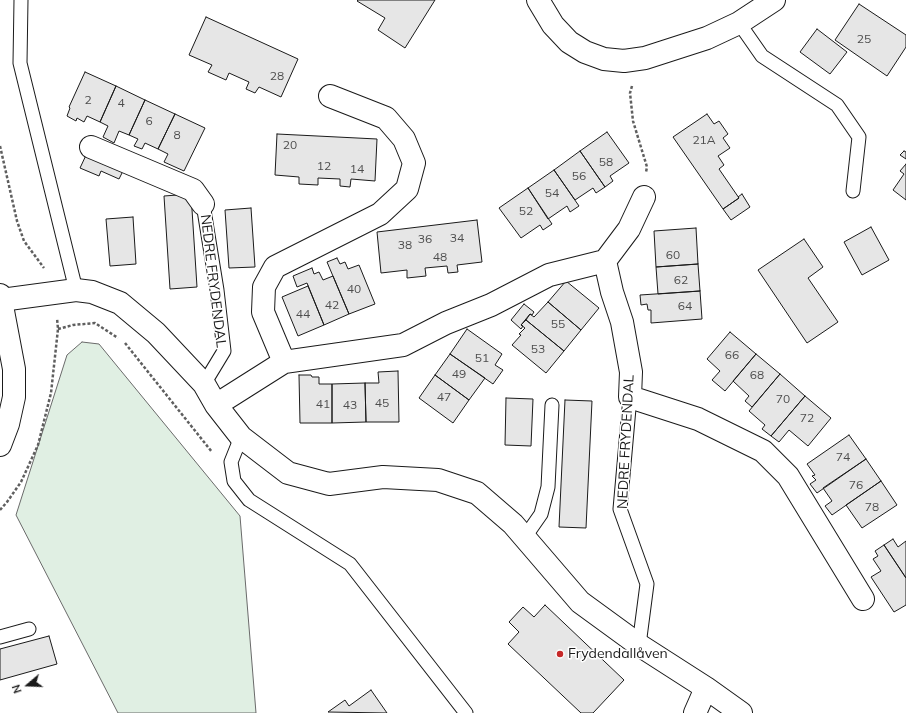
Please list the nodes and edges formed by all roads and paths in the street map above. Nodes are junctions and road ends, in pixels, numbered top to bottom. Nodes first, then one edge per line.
1 (21, 0) edge
2 (538, 0) edge
3 (774, 0) edge
4 (740, 23) junction
5 (633, 80) dead end
6 (330, 96) dead end
7 (91, 147) dead end
8 (853, 191) dead end
9 (644, 197) joint
10 (203, 204) joint
11 (605, 261) junction
12 (76, 290) junction
13 (1, 298) edge
14 (58, 329) dead end
15 (284, 362) junction
16 (204, 384) junction
17 (630, 397) junction
18 (216, 405) junction
19 (552, 405) dead end
20 (241, 437) junction
21 (0, 445) edge
22 (234, 481) junction
23 (525, 537) junction
24 (863, 599) dead end
25 (29, 629) dead end
26 (0, 637) edge
27 (639, 645) junction
28 (706, 688) junction
29 (466, 713) edge
30 (695, 713) edge
31 (741, 713) edge

1 - 12 lane
2 - 4 street
3 - 4 street
4 - 8 lane
5 - 9 path
6 - 15 street
7 - 10 street, NEDRE FRYDENDAL
9 - 11 street
10 - 16 lane, NEDRE FRYDENDAL
11 - 15 street
11 - 17 street, NEDRE FRYDENDAL
12 - 13 street
12 - 16 street
13 - 21 street
14 - 22 path
15 - 18 street
16 - 18 street
17 - 24 street
17 - 27 lane, NEDRE FRYDENDAL
18 - 20 street
19 - 23 lane
20 - 22 lane
20 - 23 street
22 - 29 lane
23 - 27 street
25 - 26 lane
27 - 28 street
28 - 30 street
28 - 31 street

